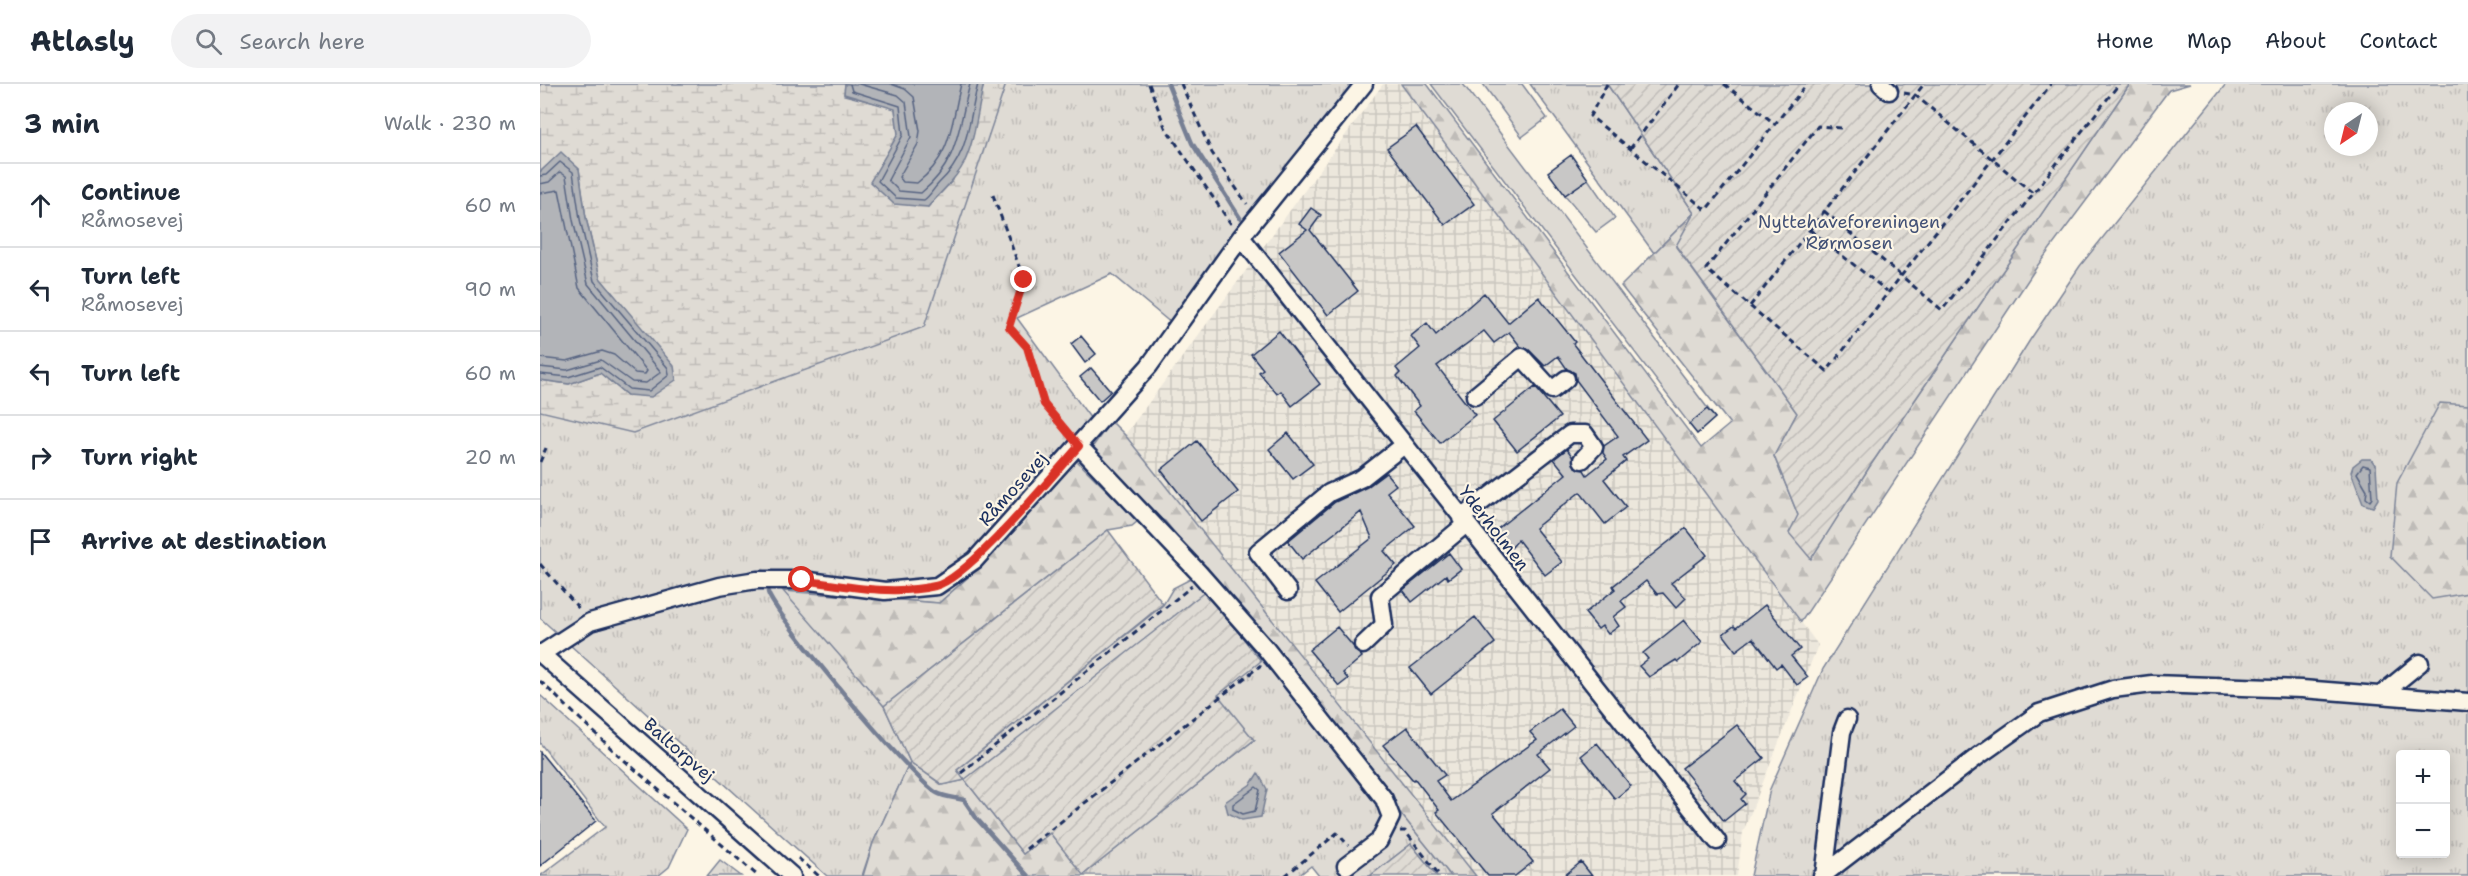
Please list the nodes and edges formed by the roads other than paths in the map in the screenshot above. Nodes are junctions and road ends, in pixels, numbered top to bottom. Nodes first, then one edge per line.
1 (1364, 84) edge
2 (1241, 237) junction
3 (1566, 379) dead end
4 (1475, 396) dead end
5 (1079, 446) junction
6 (1404, 446) junction
7 (1582, 460) dead end
8 (1464, 521) junction
9 (1288, 591) dead end
10 (1363, 645) dead end
11 (541, 653) edge
12 (2420, 663) dead end
13 (2382, 694) junction
14 (2468, 702) edge
15 (1846, 719) dead end
16 (1717, 842) dead end
17 (1352, 861) road end
18 (1823, 875) edge
19 (792, 876) edge

1 - 2 street, Råmosevej
2 - 5 street, Råmosevej
2 - 6 street, Yderholmen
3 - 4 street
5 - 11 street, Råmosevej
5 - 17 street
6 - 8 street, Yderholmen
6 - 9 street
7 - 8 street
8 - 10 street
8 - 16 street, Yderholmen
11 - 19 street, Baltorpvej
12 - 13 street
13 - 14 street
13 - 18 street
15 - 18 street

